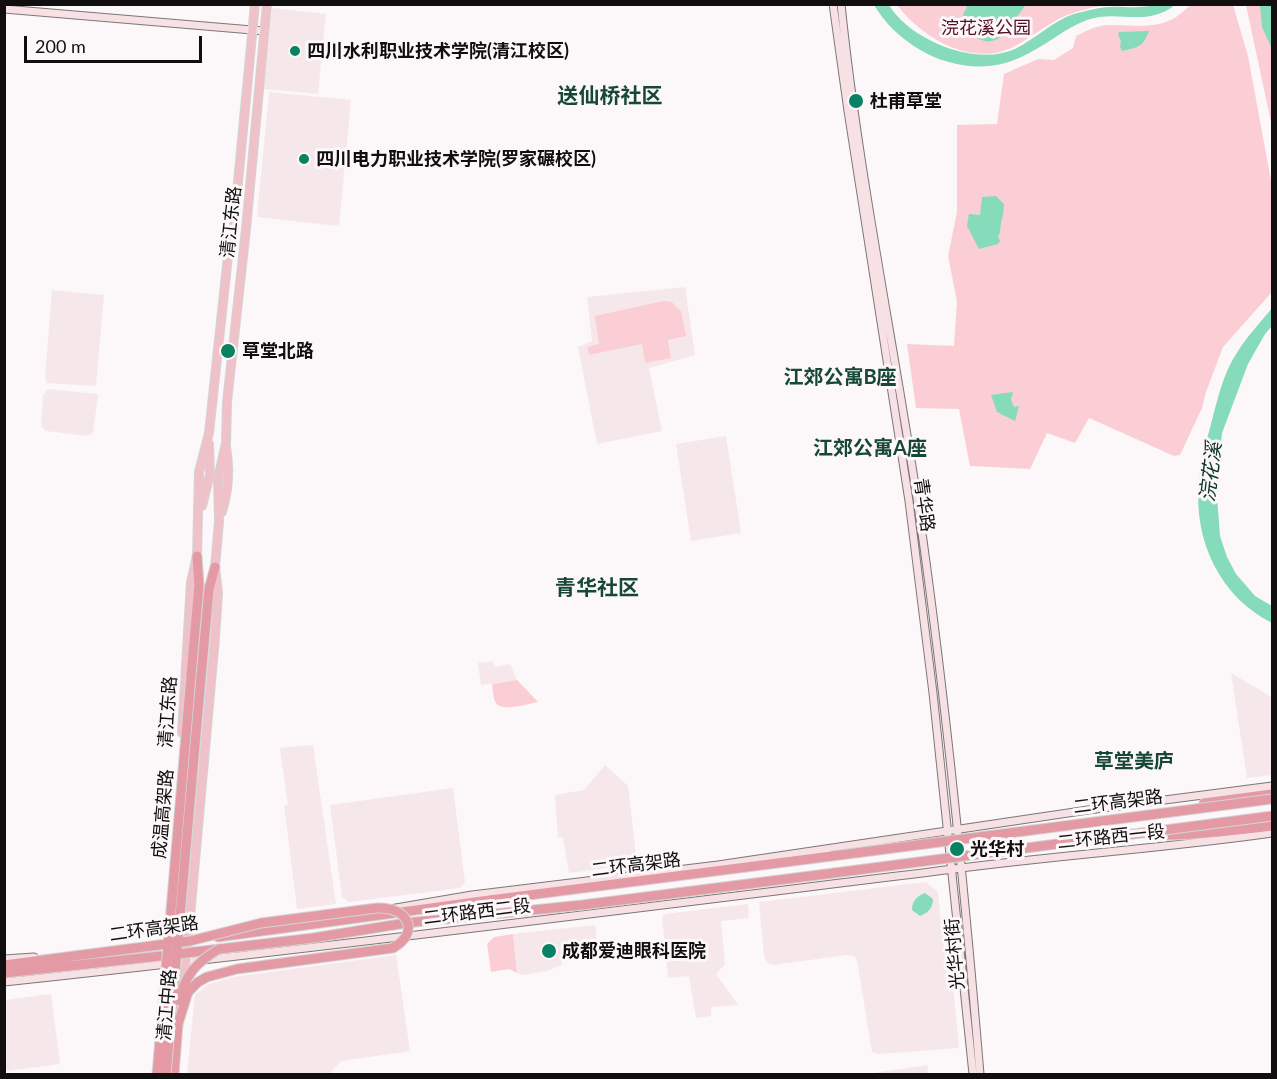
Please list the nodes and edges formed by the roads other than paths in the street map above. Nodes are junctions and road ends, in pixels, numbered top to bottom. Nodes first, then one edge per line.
1 (255, 4) edge
2 (267, 4) edge
3 (833, 4) edge
4 (841, 4) edge
5 (4, 9) edge
6 (253, 30) junction
7 (264, 31) junction
8 (197, 556) junction
9 (215, 567) junction
10 (196, 677) junction
11 (1272, 786) edge
12 (1272, 794) edge
13 (1272, 799) edge
14 (1139, 816) junction
15 (1272, 816) edge
16 (1272, 825) edge
17 (959, 831) junction
18 (948, 832) junction
19 (1272, 833) edge
20 (1132, 834) junction
21 (963, 868) junction
22 (952, 869) junction
23 (189, 940) junction
24 (166, 941) junction
25 (219, 949) junction
26 (4, 959) edge
27 (186, 962) junction
28 (4, 965) edge
29 (164, 965) junction
30 (4, 974) edge
31 (4, 982) edge
32 (178, 1024) junction
33 (155, 1074) edge
34 (166, 1074) edge
35 (175, 1074) edge
36 (973, 1074) edge
37 (980, 1074) edge

1 - 6 main road, 清江东路
2 - 7 main road, 清江东路
3 - 18 main road, 青华路
4 - 17 main road, 青华路
5 - 6 main road
6 - 7 main road
6 - 8 main road, 清江东路
7 - 9 main road, 清江东路
8 - 10 highway, 成温高架路
8 - 24 main road, 清江东路
9 - 10 highway, 成温高架路
9 - 23 main road, 清江东路
10 - 33 highway, 成温高架路, bridge
10 - 34 highway, 成温高架路, bridge
11 - 17 main road, 二环路西一段
12 - 14 highway, bridge
13 - 14 highway, 二环高架路, bridge
14 - 23 highway, 二环高架路, bridge
15 - 20 highway, 二环高架路, bridge
16 - 20 highway, bridge
17 - 18 main road, 二环路西一段
17 - 21 main road, 光华村街
18 - 22 main road, 光华村街
18 - 23 main road, 二环路西二段
19 - 21 main road, 二环路西一段
20 - 25 highway, 二环高架路, bridge
21 - 22 main road, 二环路西一段
21 - 37 main road, 光华村街
22 - 27 main road, 二环路西二段
22 - 36 main road, 光华村街
23 - 24 main road, 二环路西二段
23 - 27 main road, 清江中路
23 - 28 highway, 二环高架路, bridge
23 - 32 highway, bridge
24 - 26 main road, 二环路西二段
24 - 29 main road, 清江中路
25 - 30 highway, 二环高架路, bridge
25 - 32 highway, bridge
27 - 29 main road, 二环路西二段
27 - 35 main road, 清江中路
29 - 31 main road, 二环路西二段
29 - 33 main road, 清江中路
32 - 35 highway

